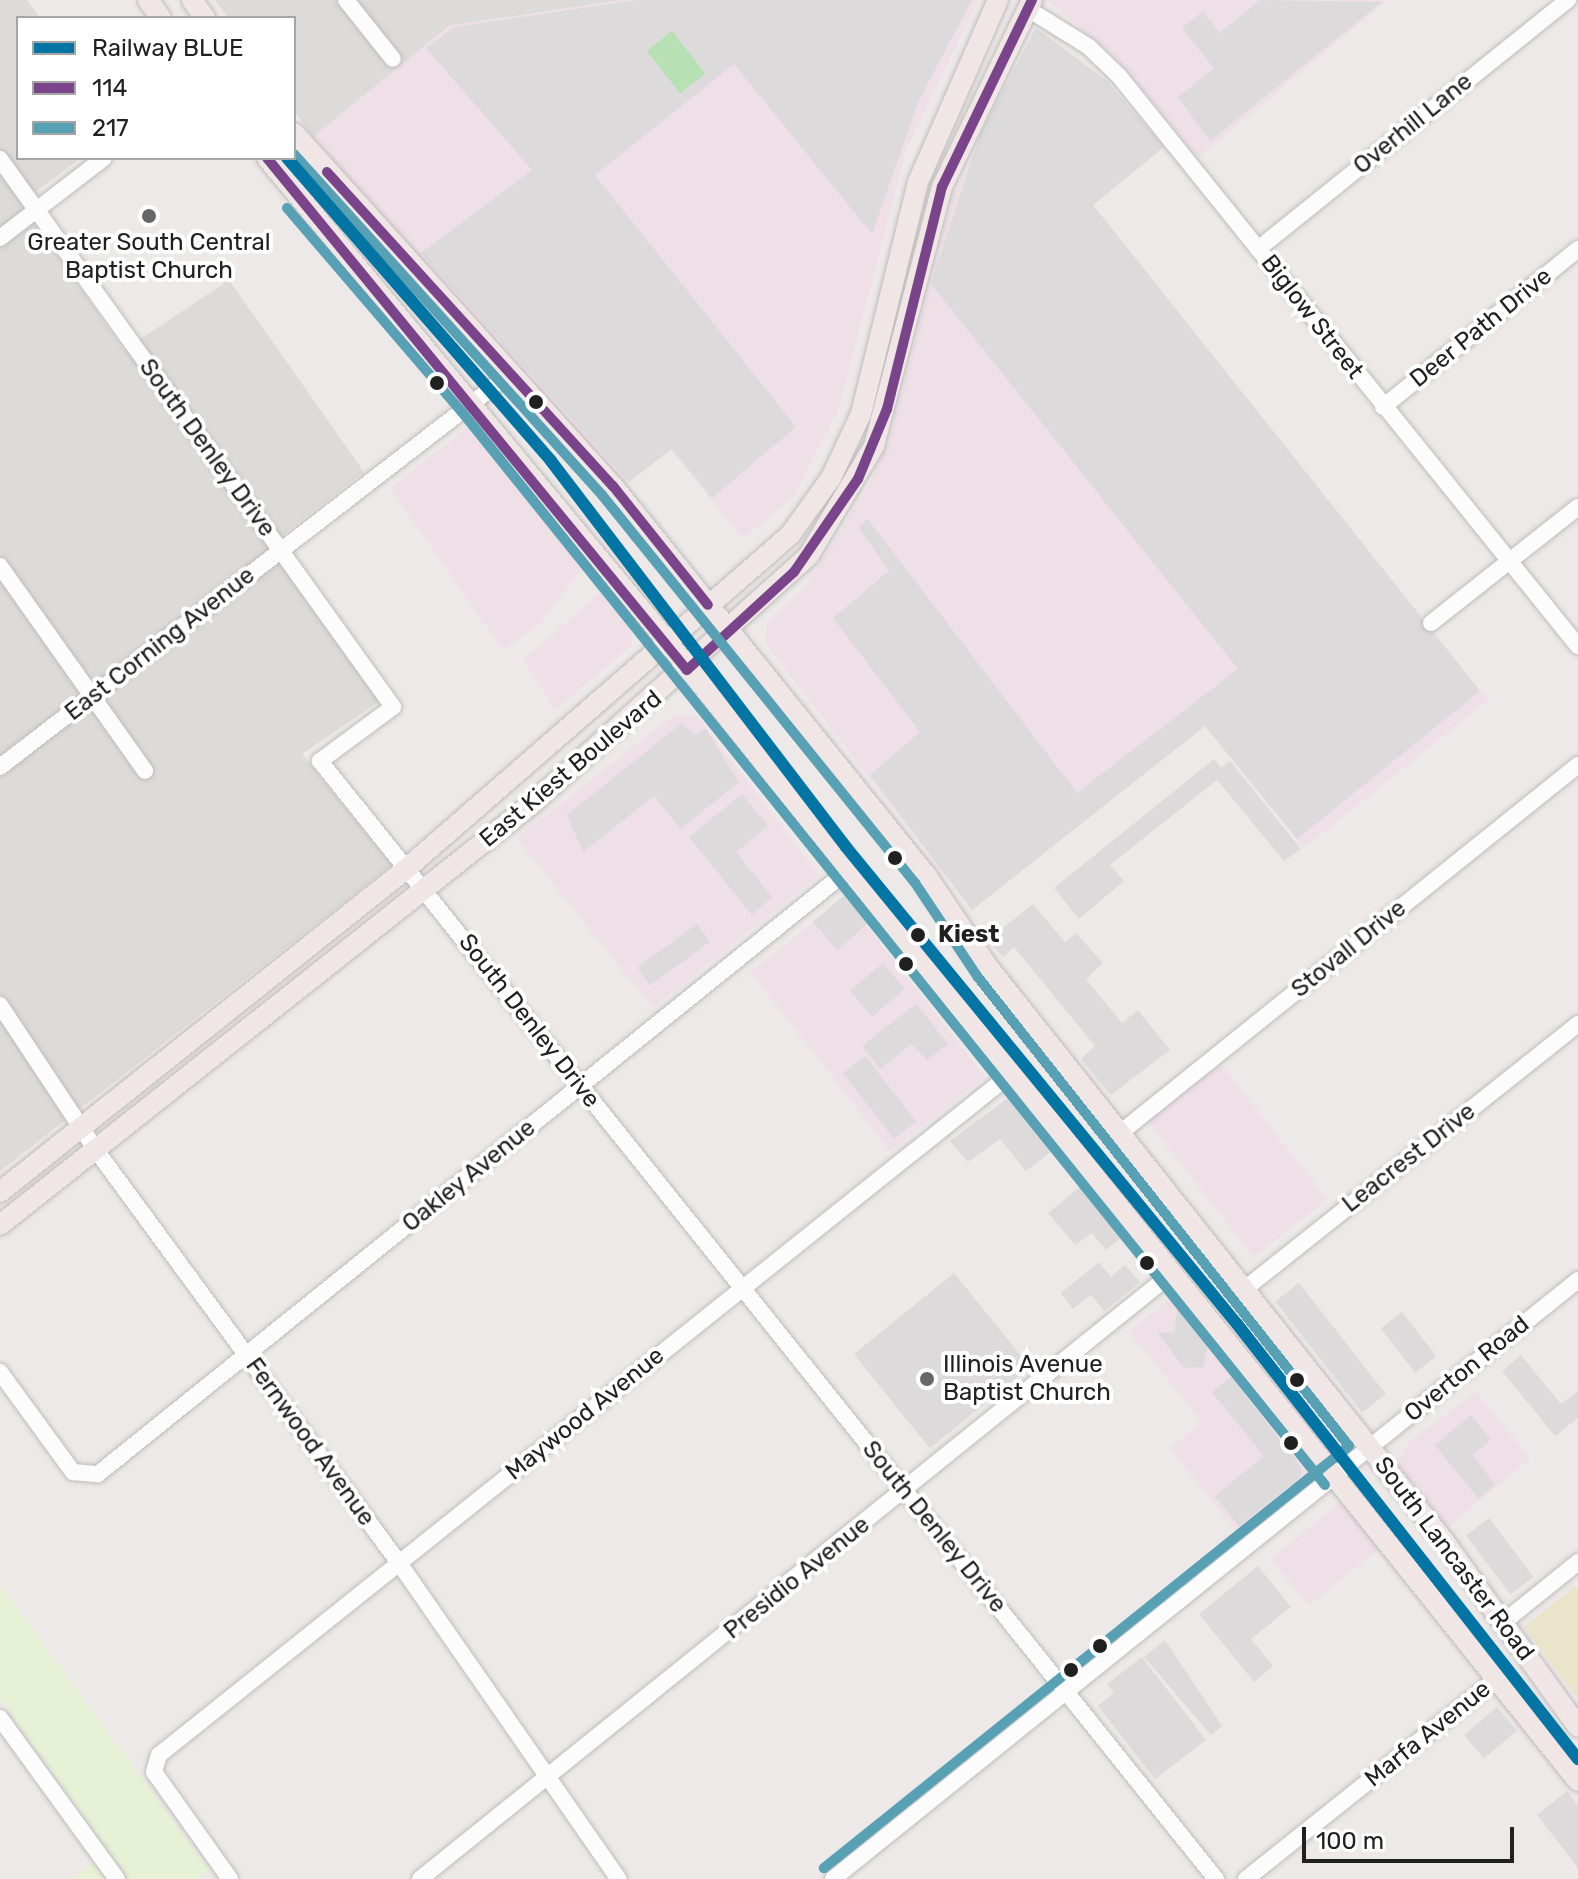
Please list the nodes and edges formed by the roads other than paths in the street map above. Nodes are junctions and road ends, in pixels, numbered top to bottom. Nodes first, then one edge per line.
1 (346, 0) edge
2 (998, 0) edge
3 (1568, 0) edge
4 (1024, 3) edge
5 (393, 59) dead end
6 (296, 135) edge
7 (0, 159) edge
8 (101, 160) edge
9 (269, 160) edge
10 (37, 210) junction
11 (0, 238) edge
12 (1258, 249) junction
13 (1578, 249) edge
14 (510, 374) junction
15 (473, 403) junction
16 (1383, 407) junction
17 (1578, 507) edge
18 (281, 551) junction
19 (1509, 562) junction
20 (0, 566) edge
21 (708, 605) junction
22 (1431, 623) dead end
23 (730, 632) junction
24 (665, 639) junction
25 (1578, 646) edge
26 (687, 670) junction
27 (93, 696) junction
28 (1578, 765) edge
29 (0, 767) edge
30 (145, 771) dead end
31 (406, 869) junction
32 (846, 872) junction
33 (425, 891) junction
34 (0, 1005) edge
35 (1578, 1024) edge
36 (1011, 1074) junction
37 (580, 1087) junction
38 (84, 1129) junction
39 (1120, 1133) junction
40 (96, 1150) junction
41 (0, 1192) edge
42 (0, 1225) edge
43 (1171, 1274) junction
44 (1578, 1280) edge
45 (741, 1289) junction
46 (1241, 1292) junction
47 (246, 1356) junction
48 (0, 1372) edge
49 (1369, 1448) junction
50 (1336, 1476) junction
51 (906, 1490) junction
52 (1578, 1562) edge
53 (399, 1563) junction
54 (1505, 1621) junction
55 (1498, 1678) junction
56 (1065, 1692) junction
57 (0, 1718) edge
58 (1578, 1727) edge
59 (546, 1779) junction
60 (1578, 1781) edge
61 (114, 1876) edge
62 (230, 1879) edge
63 (420, 1879) edge
64 (619, 1879) edge
65 (833, 1879) edge
66 (1216, 1879) edge
67 (1246, 1879) edge

1 - 5 street
2 - 21 main road, East Kiest Boulevard
3 - 12 street, Overhill Lane
4 - 12 street, Biglow Street
4 - 23 main road, East Kiest Boulevard
6 - 14 main road, South Lancaster Road
7 - 10 street, South Denley Drive
8 - 10 street
9 - 15 main road, South Lancaster Road
10 - 11 street
10 - 18 street, South Denley Drive
12 - 16 street, Biglow Street
13 - 16 street, Deer Path Drive
14 - 15 street, East Corning Avenue
14 - 21 main road, South Lancaster Road
15 - 18 street, East Corning Avenue
15 - 24 main road, South Lancaster Road
16 - 19 street, Biglow Street
17 - 19 street
18 - 27 street, East Corning Avenue
18 - 31 street, South Denley Drive
19 - 22 street
19 - 25 street, Biglow Street
20 - 27 street
21 - 23 main road, South Lancaster Road
21 - 24 main road, East Kiest Boulevard
23 - 26 main road, East Kiest Boulevard
23 - 39 main road, South Lancaster Road
24 - 26 main road, South Lancaster Road
24 - 31 main road, East Kiest Boulevard
26 - 32 main road, South Lancaster Road
26 - 33 main road, East Kiest Boulevard
27 - 29 street, East Corning Avenue
27 - 30 street
28 - 39 street, Stovall Drive
31 - 33 street, South Denley Drive
31 - 38 main road, East Kiest Boulevard
32 - 36 main road, South Lancaster Road
32 - 37 street, Oakley Avenue
33 - 37 street, South Denley Drive
33 - 40 main road, East Kiest Boulevard
34 - 38 street, Fernwood Avenue
35 - 46 street, Leacrest Drive
36 - 43 main road, South Lancaster Road
36 - 45 street, Maywood Avenue
37 - 45 street, South Denley Drive
37 - 47 street, Oakley Avenue
38 - 40 street, Fernwood Avenue
38 - 41 main road, East Kiest Boulevard
39 - 46 main road, South Lancaster Road
40 - 42 main road, East Kiest Boulevard
40 - 47 street, Fernwood Avenue
43 - 50 main road, South Lancaster Road
43 - 51 street, Presidio Avenue
44 - 49 street, Overton Road
45 - 51 street, South Denley Drive
45 - 53 street, Maywood Avenue
46 - 49 main road, South Lancaster Road
47 - 48 street, Oakley Avenue
47 - 53 street, Fernwood Avenue
49 - 50 street, Overton Road
49 - 54 main road, South Lancaster Road
50 - 55 main road, South Lancaster Road
50 - 56 street, Overton Road
51 - 56 street, South Denley Drive
51 - 59 street, Presidio Avenue
52 - 54 street
53 - 59 street, Fernwood Avenue
53 - 62 street, Maywood Avenue
54 - 58 main road, South Lancaster Road
55 - 60 main road, South Lancaster Road
55 - 67 street, Marfa Avenue
56 - 65 street, Overton Road
56 - 66 street, South Denley Drive
57 - 61 street
59 - 63 street, Presidio Avenue
59 - 64 street, Fernwood Avenue

